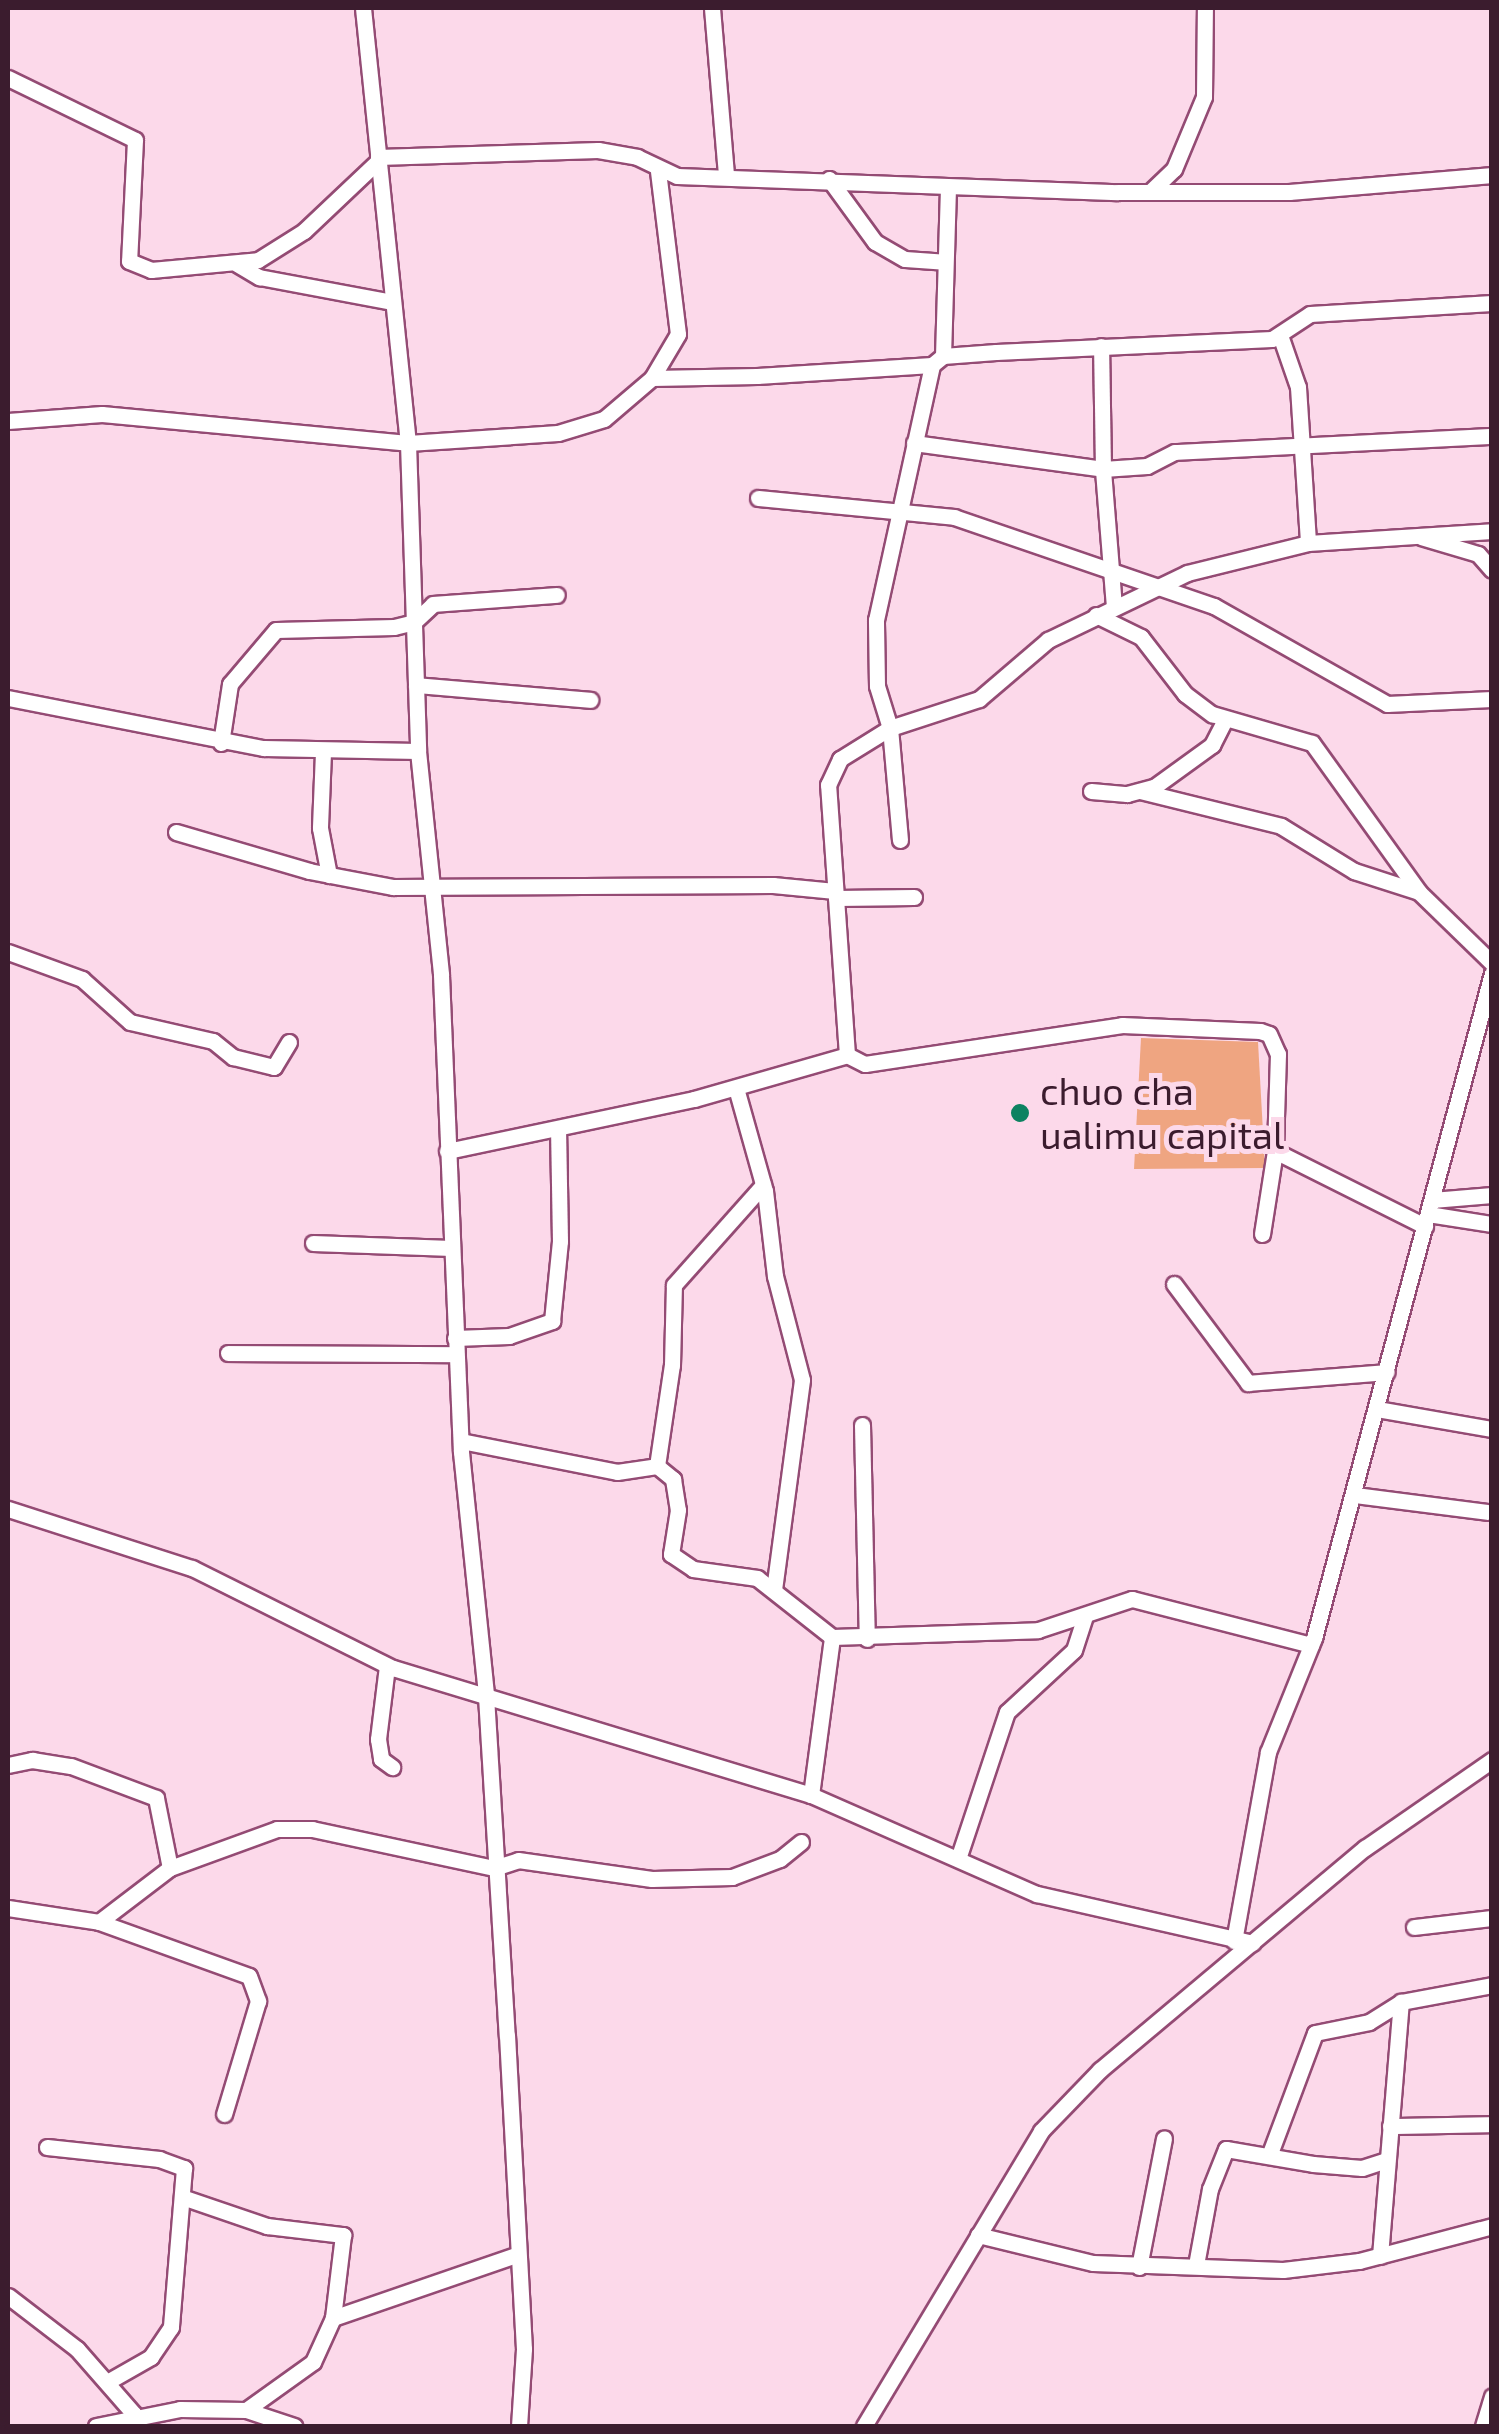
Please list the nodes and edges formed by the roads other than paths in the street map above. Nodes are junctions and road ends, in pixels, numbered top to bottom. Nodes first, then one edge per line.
1 (363, 8) edge
2 (712, 8) edge
3 (1205, 8) edge
4 (8, 78) edge
5 (378, 159) junction
6 (658, 172) junction
7 (726, 175) junction
8 (1492, 175) edge
9 (829, 180) junction
10 (948, 187) junction
11 (1151, 191) junction
12 (944, 262) junction
13 (237, 264) junction
14 (392, 302) junction
15 (1492, 303) edge
16 (1281, 338) junction
17 (1101, 346) junction
18 (938, 360) junction
19 (652, 378) junction
20 (8, 422) edge
21 (1492, 436) edge
22 (1301, 442) junction
23 (408, 443) junction
24 (914, 444) junction
25 (1103, 469) junction
26 (758, 498) dead end
27 (896, 509) junction
28 (1492, 531) edge
29 (1409, 533) junction
30 (1308, 543) junction
31 (1110, 568) junction
32 (1492, 570) edge
33 (1186, 573) junction
34 (1156, 584) junction
35 (557, 595) dead end
36 (1119, 605) junction
37 (1214, 606) junction
38 (1096, 615) junction
39 (414, 622) junction
40 (1141, 638) junction
41 (416, 685) junction
42 (8, 698) edge
43 (1492, 699) edge
44 (590, 700) dead end
45 (1225, 720) junction
46 (890, 728) junction
47 (221, 743) junction
48 (418, 751) junction
49 (323, 752) junction
50 (1091, 791) dead end
51 (1140, 791) junction
52 (176, 832) dead end
53 (900, 840) dead end
54 (329, 875) junction
55 (432, 884) junction
56 (1420, 892) junction
57 (835, 894) junction
58 (914, 897) dead end
59 (8, 952) edge
60 (1492, 964) edge
61 (1490, 980) edge
62 (288, 1042) dead end
63 (847, 1055) junction
64 (736, 1088) junction
65 (558, 1130) junction
66 (447, 1150) junction
67 (1275, 1151) junction
68 (763, 1185) junction
69 (1492, 1195) edge
70 (1429, 1213) junction
71 (1492, 1224) edge
72 (1262, 1234) dead end
73 (313, 1243) dead end
74 (451, 1248) junction
75 (1174, 1284) dead end
76 (455, 1346) junction
77 (228, 1353) dead end
78 (1387, 1372) junction
79 (1377, 1409) junction
80 (862, 1425) dead end
81 (1492, 1429) edge
82 (461, 1441) junction
83 (657, 1466) junction
84 (1355, 1495) junction
85 (8, 1509) edge
86 (1487, 1512) dead end
87 (774, 1590) junction
88 (1085, 1616) junction
89 (832, 1637) junction
90 (867, 1640) junction
91 (1311, 1646) junction
92 (387, 1666) junction
93 (486, 1696) junction
94 (1492, 1760) edge
95 (8, 1765) edge
96 (392, 1767) dead end
97 (811, 1796) junction
98 (801, 1842) dead end
99 (958, 1859) junction
100 (170, 1868) junction
101 (494, 1868) junction
102 (8, 1908) edge
103 (1492, 1918) edge
104 (99, 1922) junction
105 (1414, 1927) dead end
106 (1234, 1942) junction
107 (1253, 1943) junction
108 (1492, 1985) edge
109 (1401, 2002) junction
110 (224, 2114) dead end
111 (1492, 2124) edge
112 (1390, 2126) junction
113 (1164, 2138) dead end
114 (47, 2147) dead end
115 (1269, 2156) junction
116 (1384, 2161) junction
117 (185, 2198) junction
118 (1492, 2226) edge
119 (978, 2235) junction
120 (516, 2255) junction
121 (1380, 2256) junction
122 (1196, 2266) junction
123 (1139, 2267) junction
124 (8, 2296) edge
125 (333, 2318) junction
126 (109, 2382) junction
127 (1492, 2396) edge
128 (246, 2410) junction
129 (135, 2420) edge
130 (96, 2426) edge
131 (294, 2426) edge
132 (519, 2426) edge
133 (864, 2426) edge
134 (1483, 2426) edge

1 - 5 street
2 - 7 street
3 - 11 street
4 - 13 street
5 - 6 street
5 - 13 street
5 - 14 street
6 - 7 street
6 - 19 street
7 - 9 street
8 - 11 street
9 - 10 street
9 - 12 street
10 - 11 street
10 - 12 street
12 - 18 street
13 - 14 street
14 - 23 street
15 - 16 street
16 - 17 street
16 - 22 street
17 - 18 street
17 - 25 street
18 - 19 street
18 - 24 street
19 - 23 street
20 - 23 street
21 - 22 street
22 - 25 street
22 - 30 street
23 - 39 street
24 - 25 street
24 - 27 street
25 - 31 street
26 - 27 street
27 - 31 street
27 - 46 street
28 - 29 street
29 - 30 street
29 - 32 street
30 - 33 street
31 - 34 street
31 - 36 street
33 - 34 street
33 - 37 street
34 - 36 street
34 - 37 street
35 - 39 street
36 - 38 street
36 - 40 street
37 - 43 street
38 - 40 street
38 - 46 street
39 - 41 street
39 - 47 street
40 - 45 street
41 - 44 street
41 - 48 street
42 - 47 street
45 - 51 street
45 - 56 street
46 - 53 street
46 - 57 street
47 - 49 street
48 - 49 street
48 - 55 street
49 - 54 street
50 - 51 street
51 - 56 street
52 - 54 street
54 - 55 street
55 - 57 street
55 - 66 street
56 - 60 street
57 - 58 street
57 - 63 street
59 - 62 street
61 - 70 street
63 - 64 street
63 - 67 street
64 - 65 street
64 - 68 street
65 - 66 street
65 - 76 street
66 - 74 street
67 - 70 street
67 - 72 street
68 - 83 street
68 - 87 street
69 - 70 street
70 - 71 street
70 - 78 street
73 - 74 street
74 - 76 street
75 - 78 street
76 - 77 street
76 - 82 street
78 - 79 street
79 - 81 street
79 - 84 street
80 - 90 street
82 - 83 street
82 - 93 street
83 - 87 street
84 - 86 street
84 - 91 street
85 - 92 street
87 - 89 street
88 - 90 street
88 - 91 street
88 - 99 street
89 - 90 street
89 - 97 street
91 - 106 street
92 - 93 street
92 - 96 street
93 - 97 street
93 - 101 street
94 - 107 street
95 - 100 street
97 - 99 street
98 - 101 street
99 - 106 street
100 - 101 street
100 - 104 street
101 - 120 street
102 - 104 street
103 - 105 street
104 - 110 street
106 - 107 street
107 - 119 street
108 - 109 street
109 - 112 street
109 - 115 street
111 - 112 street
112 - 116 street
113 - 123 street
114 - 117 street
115 - 116 street
115 - 122 street
116 - 121 street
117 - 125 street
117 - 126 street
118 - 121 street
119 - 123 street
119 - 133 street
120 - 125 street
120 - 132 street
121 - 122 street
122 - 123 street
124 - 126 street
125 - 128 street
126 - 129 street
127 - 134 street
128 - 129 street
128 - 131 street
129 - 130 street

